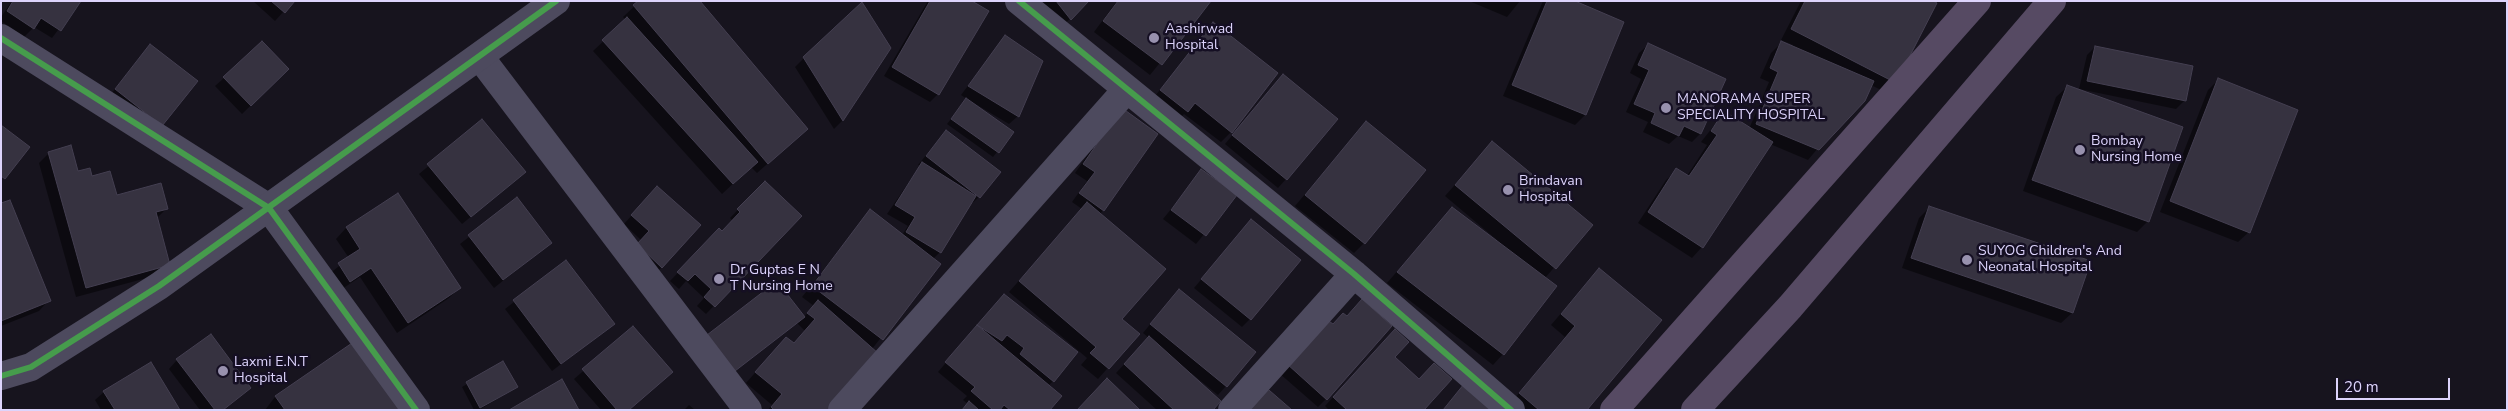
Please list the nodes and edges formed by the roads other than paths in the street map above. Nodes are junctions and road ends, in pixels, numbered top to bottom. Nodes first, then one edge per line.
1 (556, 1) edge
2 (1019, 1) edge
3 (1977, 1) edge
4 (2052, 1) edge
5 (1, 38) edge
6 (480, 57) junction
7 (1127, 89) junction
8 (269, 208) junction
9 (1354, 274) junction
10 (1, 376) edge
11 (416, 410) edge
12 (748, 410) edge
13 (842, 410) edge
14 (1232, 410) edge
15 (1511, 410) edge
16 (1614, 410) edge
17 (1695, 410) edge

1 - 6 street
2 - 7 street
3 - 16 main road
4 - 17 main road
5 - 8 street
6 - 8 street
6 - 12 street
7 - 9 street
7 - 13 street
8 - 10 street
8 - 11 street
9 - 14 street
9 - 15 street

